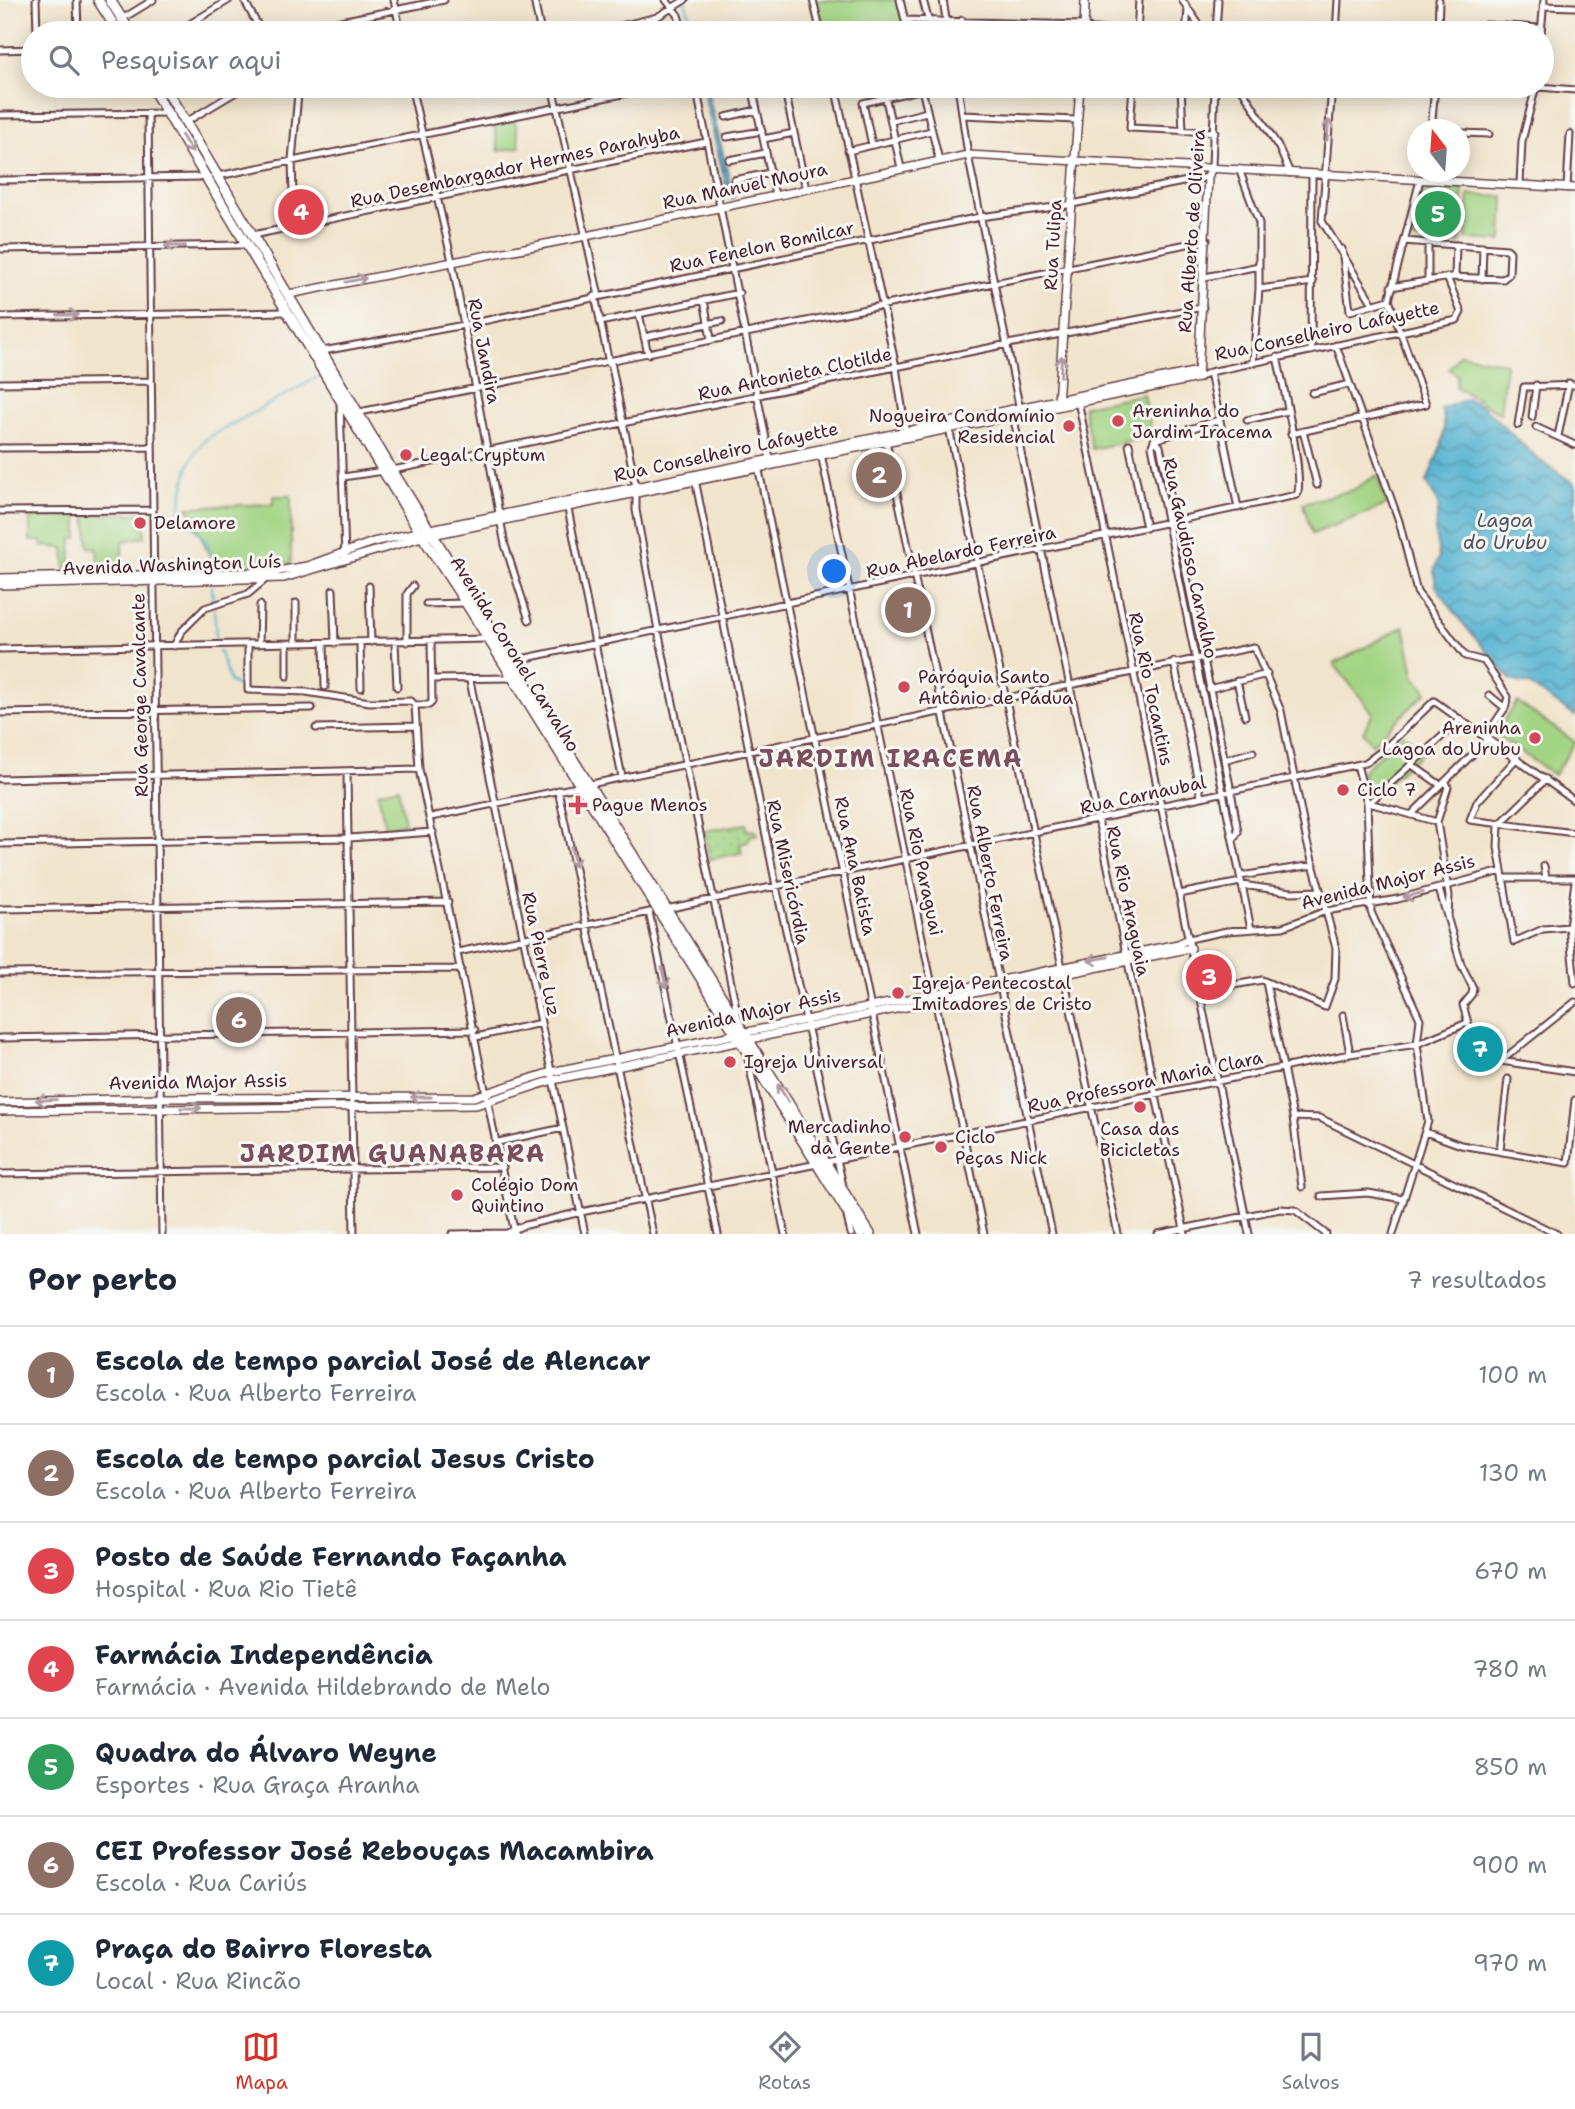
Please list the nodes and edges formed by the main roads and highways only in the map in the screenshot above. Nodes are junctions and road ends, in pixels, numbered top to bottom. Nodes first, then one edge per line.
1 (98, 0) edge
2 (110, 0) edge
3 (111, 21) edge
4 (123, 21) edge
5 (159, 98) edge
6 (172, 98) edge
7 (213, 177) junction
8 (251, 237) junction
9 (292, 310) junction
10 (337, 384) junction
11 (388, 471) junction
12 (583, 785) junction
13 (741, 1033) junction
14 (822, 1163) junction
15 (861, 1234) edge
16 (870, 1234) edge

1 - 3 main road
2 - 4 main road
5 -> 7 main road, Avenida Coronel Carvalho
6 - 7 main road, Avenida Coronel Carvalho
7 - 8 main road, Avenida Coronel Carvalho
8 - 9 main road, Avenida Coronel Carvalho
8 - 9 main road, Avenida Coronel Carvalho
9 - 10 main road, Avenida Coronel Carvalho
10 - 11 main road, Avenida Coronel Carvalho
10 - 11 main road, Avenida Coronel Carvalho
11 - 12 main road, Avenida Coronel Carvalho
11 - 12 main road, Avenida Coronel Carvalho
12 - 13 main road, Avenida Coronel Carvalho
14 -> 13 main road, Avenida Coronel Carvalho
13 - 14 main road, Avenida Coronel Carvalho
14 - 15 main road, Avenida Coronel Carvalho
14 - 16 main road, Avenida Coronel Carvalho

